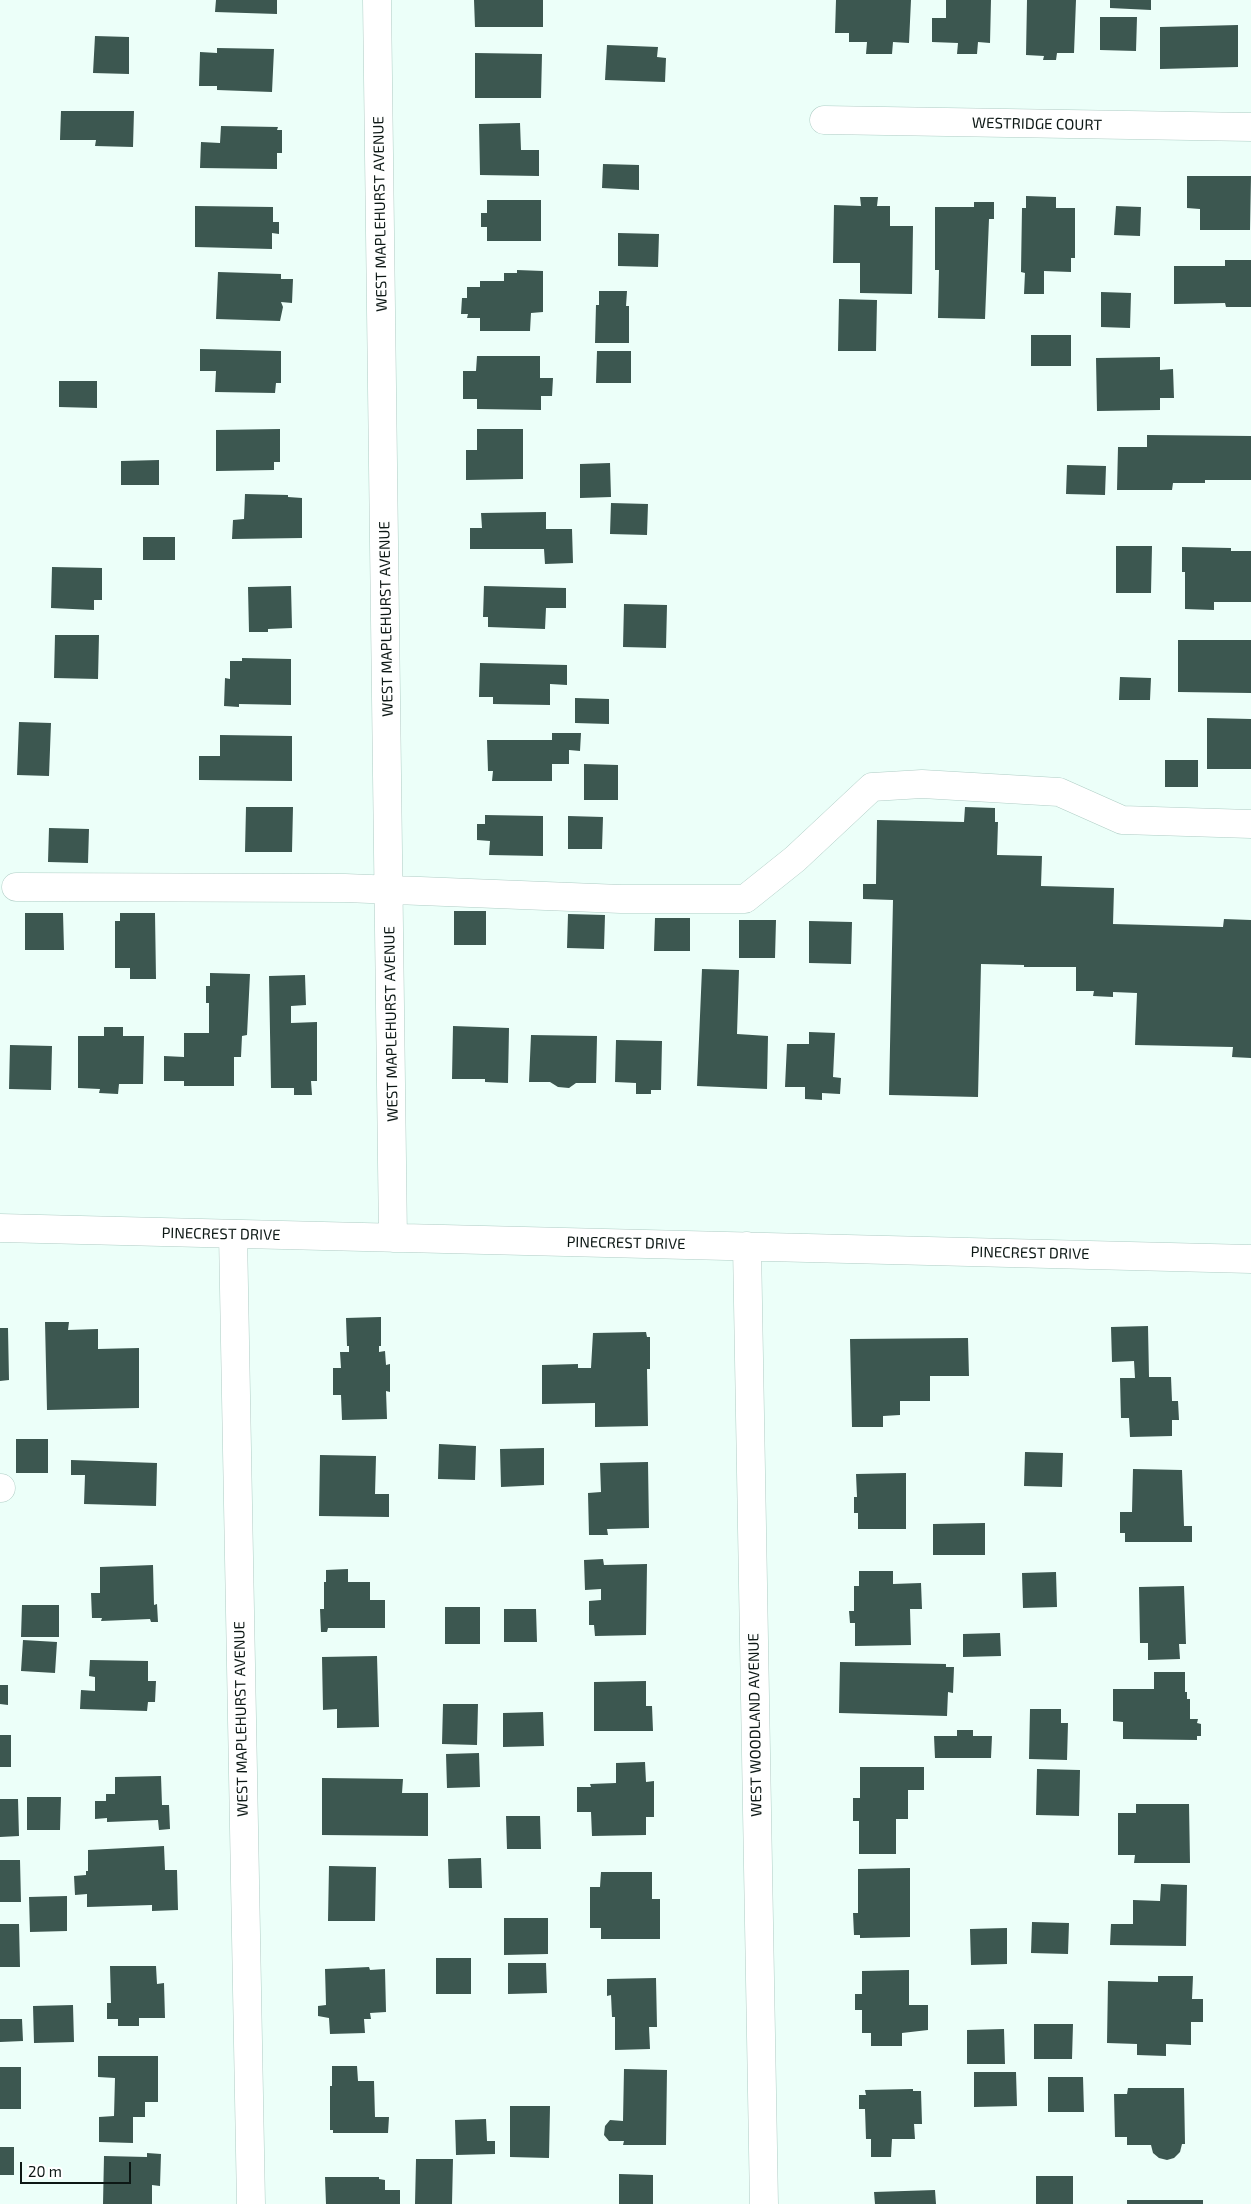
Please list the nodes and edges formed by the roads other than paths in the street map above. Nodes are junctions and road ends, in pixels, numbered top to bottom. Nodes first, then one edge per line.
1 (377, 0) edge
2 (824, 120) dead end
3 (1251, 128) edge
4 (1251, 824) edge
5 (16, 887) dead end
6 (390, 889) junction
7 (0, 1228) edge
8 (233, 1234) junction
9 (393, 1238) junction
10 (747, 1246) junction
11 (1251, 1259) edge
12 (251, 2204) edge
13 (764, 2204) edge

1 - 6 street, WEST MAPLEHURST AVENUE
2 - 3 street, WESTRIDGE COURT
4 - 6 street
5 - 6 street
6 - 9 street, WEST MAPLEHURST AVENUE
7 - 8 street, PINECREST DRIVE
8 - 9 street, PINECREST DRIVE
8 - 12 street, WEST MAPLEHURST AVENUE
9 - 10 street, PINECREST DRIVE
10 - 11 street, PINECREST DRIVE
10 - 13 street, WEST WOODLAND AVENUE

